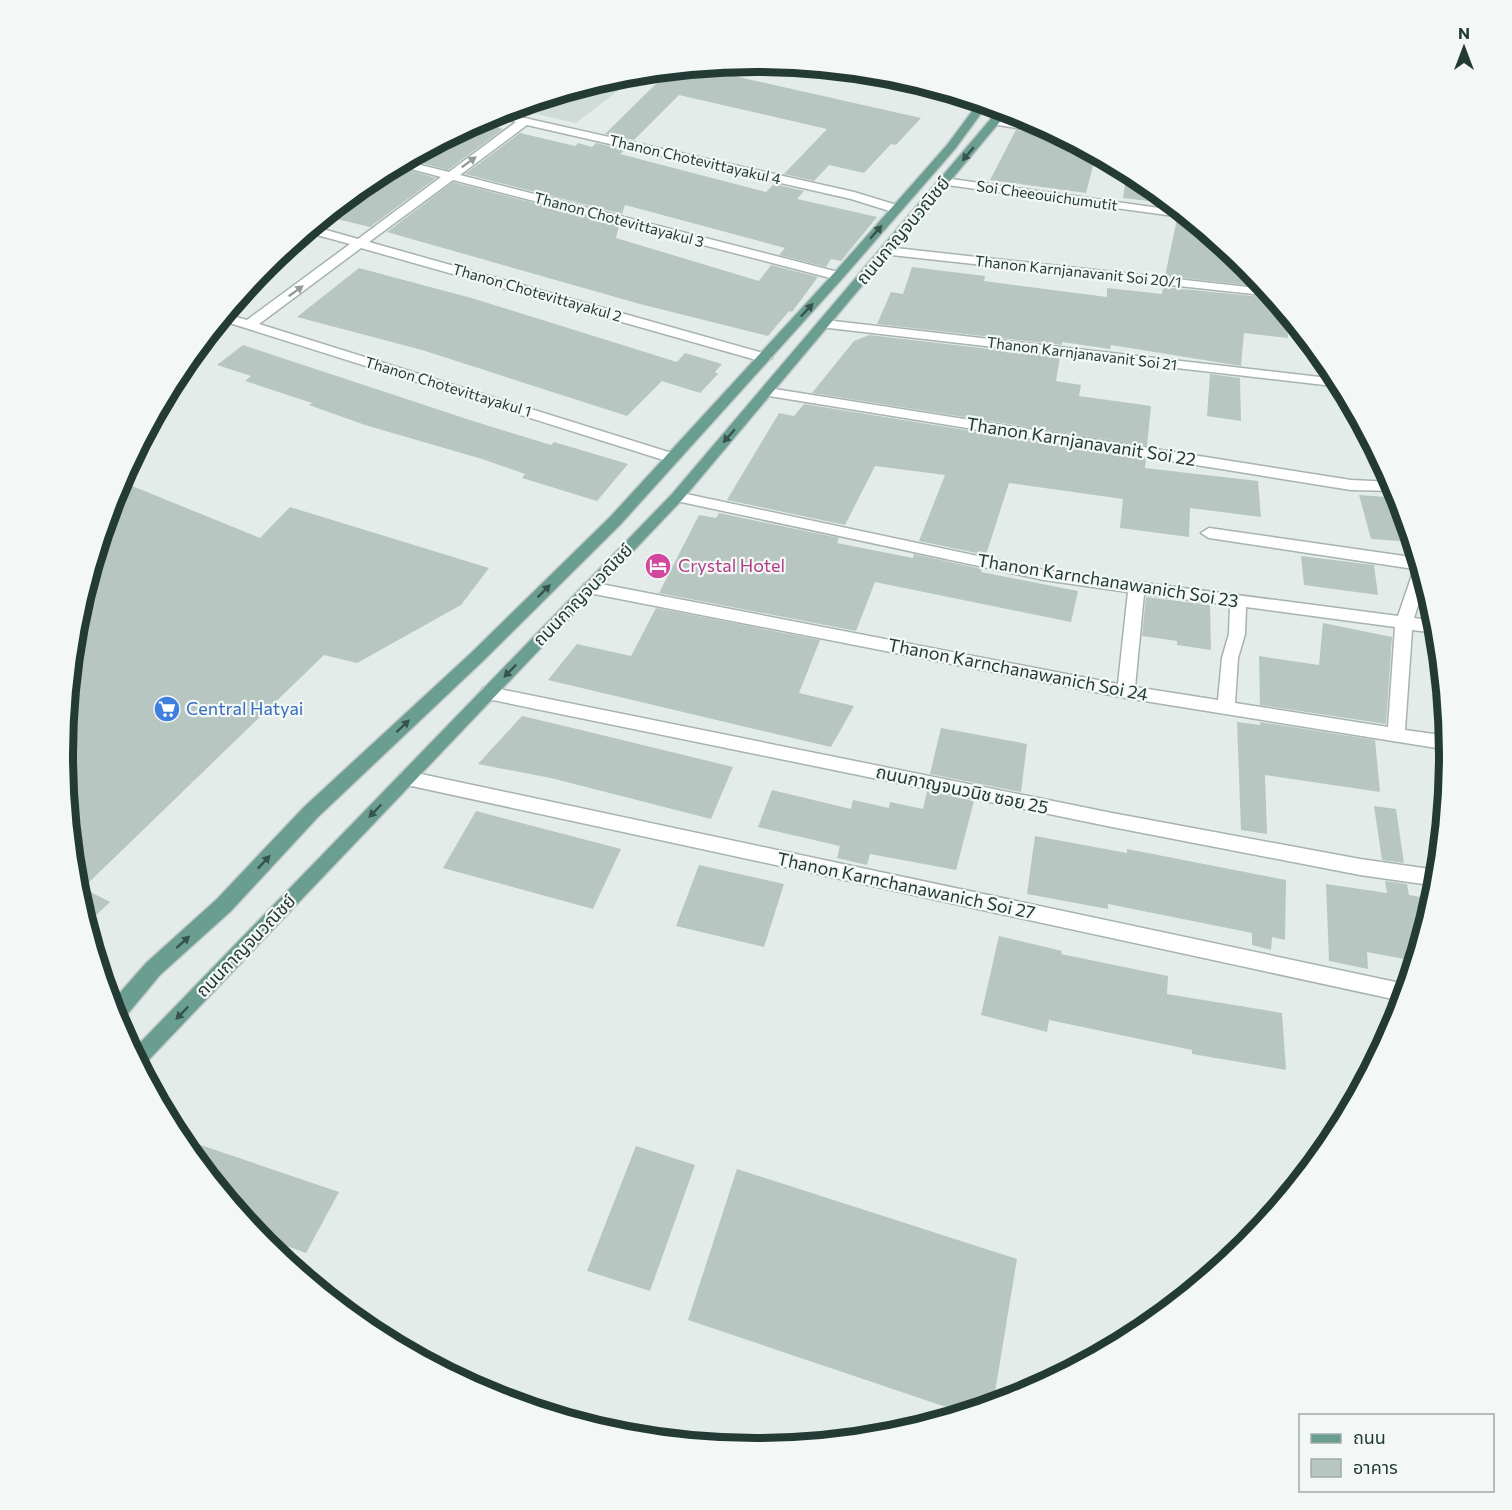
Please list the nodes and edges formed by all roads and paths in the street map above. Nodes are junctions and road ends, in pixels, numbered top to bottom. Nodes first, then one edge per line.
1 (979, 109) edge
2 (999, 117) edge
3 (511, 118) edge
4 (525, 121) junction
5 (996, 122) junction
6 (1022, 126) edge
7 (411, 166) edge
8 (450, 176) junction
9 (944, 182) junction
10 (896, 208) junction
11 (1172, 213) edge
12 (318, 231) edge
13 (361, 243) junction
14 (886, 251) junction
15 (838, 276) junction
16 (862, 281) junction
17 (1258, 292) edge
18 (230, 319) edge
19 (825, 324) junction
20 (249, 325) junction
21 (765, 358) junction
22 (788, 366) junction
23 (1327, 382) edge
24 (768, 392) junction
25 (673, 458) junction
26 (1384, 486) edge
27 (677, 497) junction
28 (1209, 534) dead end
29 (1411, 563) edge
30 (1417, 583) edge
31 (1137, 587) junction
32 (590, 588) junction
33 (1238, 602) junction
34 (1404, 623) junction
35 (1427, 626) edge
36 (1126, 692) junction
37 (489, 693) junction
38 (1226, 707) junction
39 (1396, 736) junction
40 (1439, 742) edge
41 (407, 778) junction
42 (1428, 877) edge
43 (153, 969) junction
44 (1397, 991) edge
45 (117, 995) edge
46 (121, 1006) edge
47 (142, 1055) edge

1 - 10 main road, ถนนกาญจนวณิชย์
2 - 5 main road, ถนนกาญจนวณิชย์
3 - 4 street, Thanon Chotevittayakul 4
8 -> 4 street
4 - 10 street, Thanon Chotevittayakul 4
5 - 6 street
5 -> 9 main road, ถนนกาญจนวณิชย์
7 - 8 street, Thanon Chotevittayakul 3
8 - 13 street
8 - 15 street, Thanon Chotevittayakul 3
9 - 11 street, Soi Cheeouichumutit
9 - 14 main road, ถนนกาญจนวณิชย์
15 -> 10 main road, ถนนกาญจนวณิชย์
12 - 13 street, Thanon Chotevittayakul 2
20 -> 13 street
13 - 21 street, Thanon Chotevittayakul 2
14 - 16 main road, ถนนกาญจนวณิชย์
14 - 17 street, Thanon Karnjanavanit Soi 20/1
15 - 16 main road
21 -> 15 main road, ถนนกาญจนวณิชย์
16 - 19 main road, ถนนกาญจนวณิชย์
18 - 20 street, Thanon Chotevittayakul 1
19 - 22 main road, ถนนกาญจนวณิชย์
19 - 23 street, Thanon Karnjanavanit Soi 21
20 - 25 street, Thanon Chotevittayakul 1
21 - 22 main road
21 - 25 main road, ถนนกาญจนวณิชย์
22 - 24 main road, ถนนกาญจนวณิชย์
24 - 26 street, Thanon Karnjanavanit Soi 22
24 -> 27 main road, ถนนกาญจนวณิชย์
43 -> 25 main road, ถนนกาญจนวณิชย์
27 - 31 street, Thanon Karnchanawanich Soi 23
27 - 32 main road, ถนนกาญจนวณิชย์
28 - 29 street
30 - 34 street
31 - 33 street, Thanon Karnchanawanich Soi 23
31 - 36 street
32 - 36 street, Thanon Karnchanawanich Soi 24
32 -> 37 main road, ถนนกาญจนวณิชย์
33 - 34 street, Thanon Karnchanawanich Soi 23
33 - 38 street
34 - 35 street, Thanon Karnchanawanich Soi 23
34 - 39 street
36 - 38 street, Thanon Karnchanawanich Soi 24
37 - 41 main road, ถนนกาญจนวณิชย์
37 - 42 street, ถนนกาญจนวนิช ซอย 25
38 - 39 street, Thanon Karnchanawanich Soi 24
39 - 40 street, Thanon Karnchanawanich Soi 24
41 - 44 street, Thanon Karnchanawanich Soi 27
41 -> 47 main road, ถนนกาญจนวณิชย์
43 - 45 main road
43 - 46 main road, ถนนกาญจนวณิชย์

